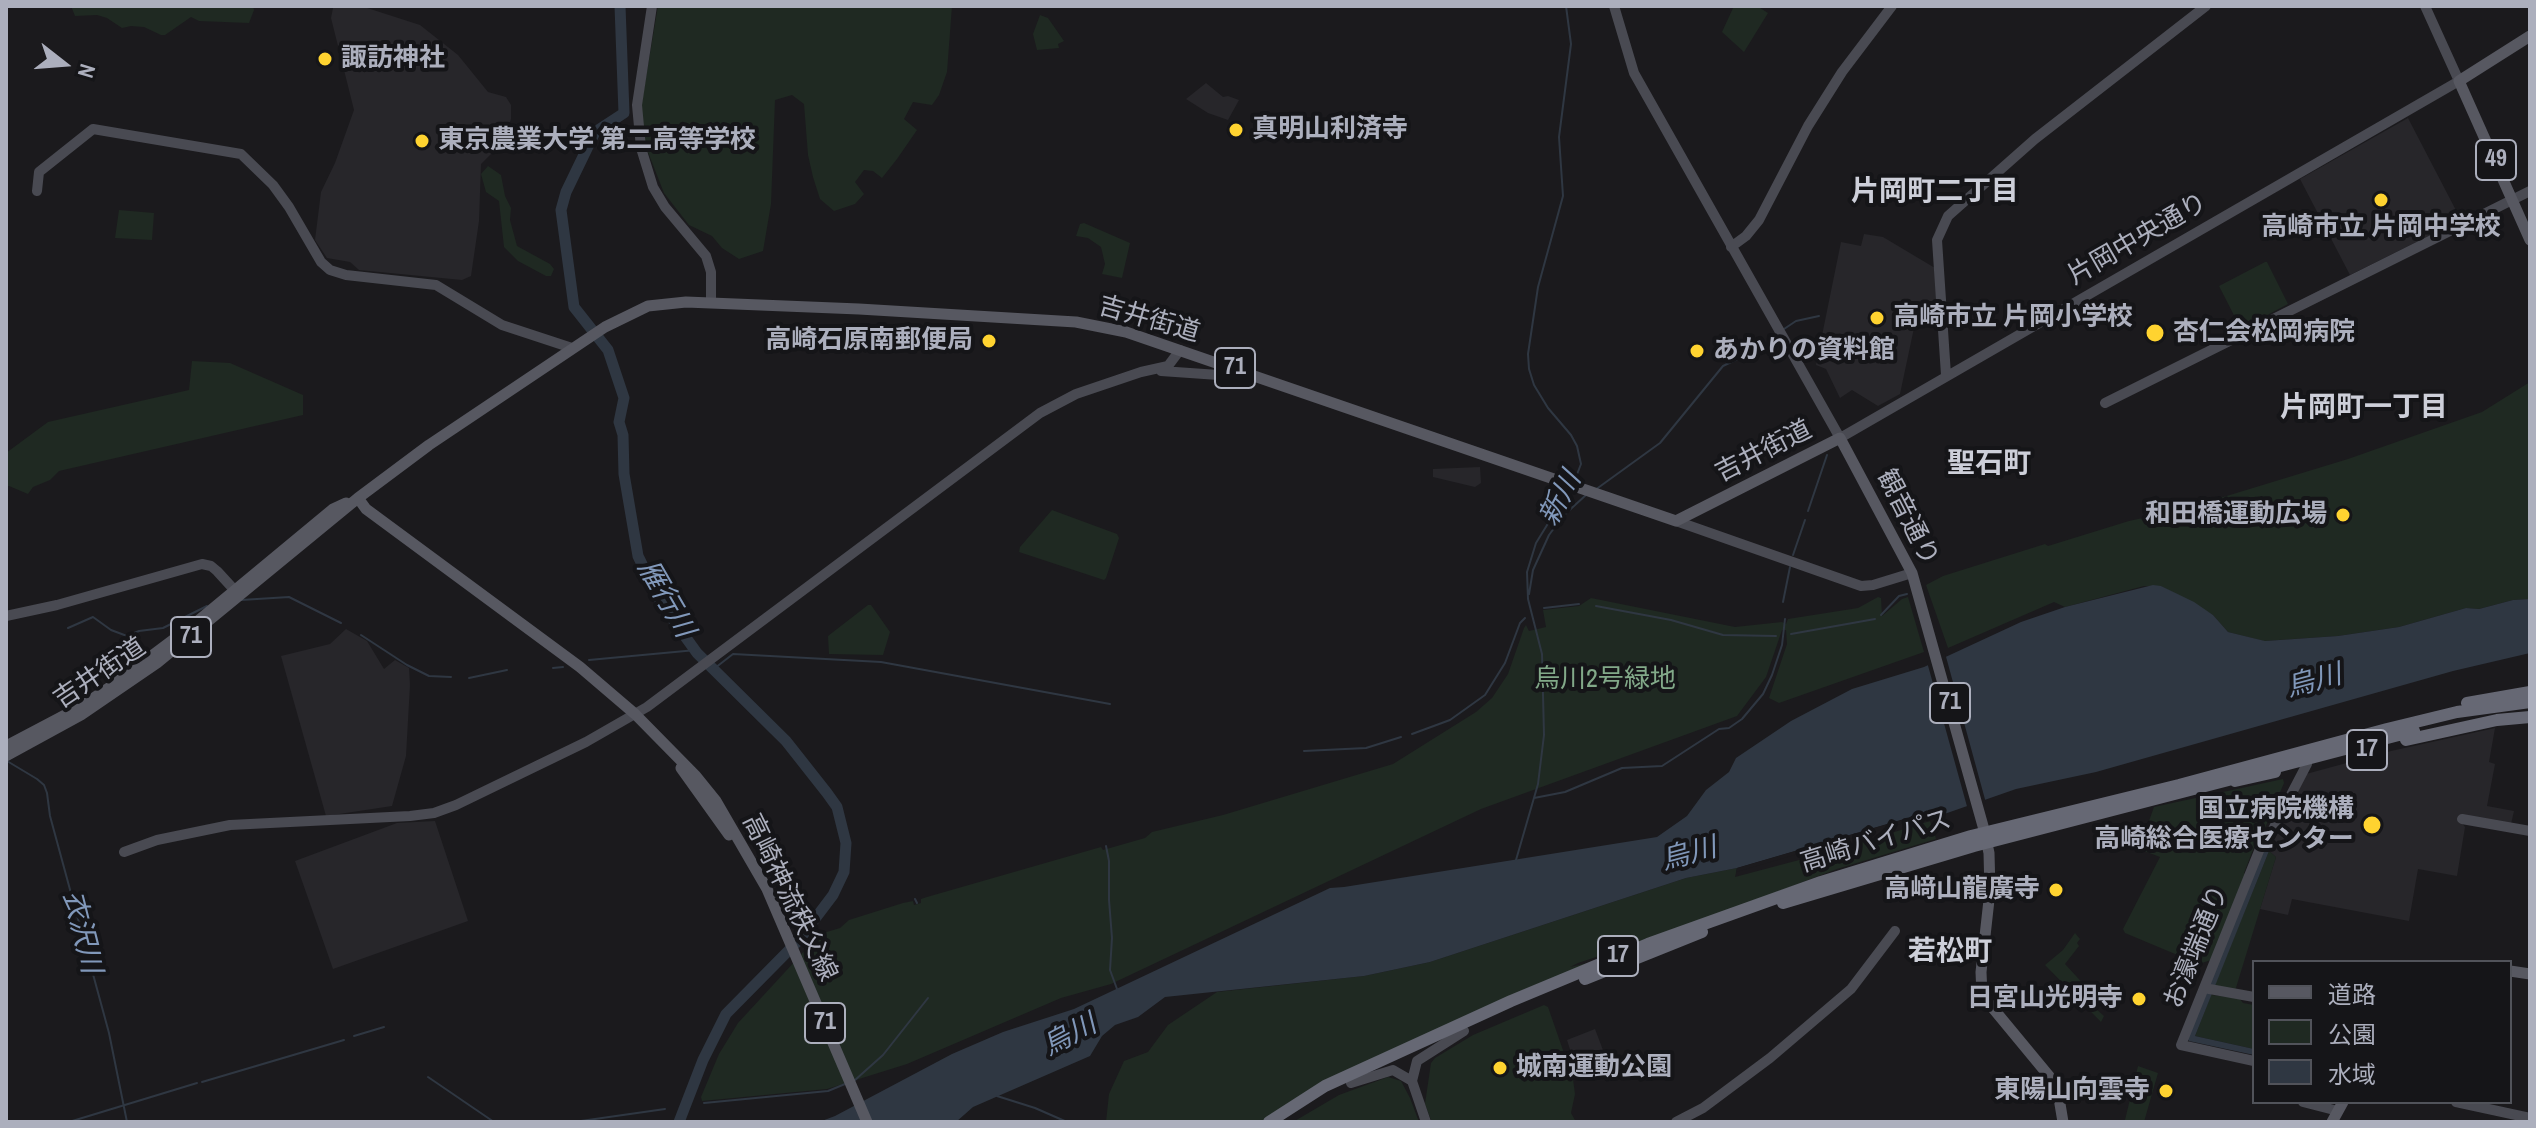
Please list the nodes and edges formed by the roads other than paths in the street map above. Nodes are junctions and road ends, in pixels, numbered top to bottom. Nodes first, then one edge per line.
1 (652, 6) edge
2 (1614, 6) edge
3 (1892, 6) edge
4 (2206, 6) edge
5 (2425, 6) edge
6 (2530, 36) edge
7 (2459, 81) junction
8 (37, 191) dead end
9 (2530, 191) edge
10 (2514, 200) junction
11 (2530, 240) edge
12 (1731, 247) junction
13 (711, 303) junction
14 (572, 348) junction
15 (1180, 350) junction
16 (1157, 370) junction
17 (1251, 373) junction
18 (1946, 375) junction
19 (2105, 403) dead end
20 (1840, 438) junction
21 (358, 498) junction
22 (1676, 521) junction
23 (1913, 577) junction
24 (237, 593) junction
25 (6, 616) edge
26 (2530, 692) edge
27 (2530, 702) edge
28 (2530, 710) edge
29 (635, 714) junction
30 (2530, 717) edge
31 (2387, 729) junction
32 (7, 752) edge
33 (2307, 764) junction
34 (2287, 768) junction
35 (2204, 787) junction
36 (2288, 800) junction
37 (2462, 819) dead end
38 (2530, 831) edge
39 (1984, 834) junction
40 (124, 852) dead end
41 (1882, 873) junction
42 (1783, 910) dead end
43 (779, 925) junction
44 (1895, 931) dead end
45 (2209, 988) junction
46 (2252, 997) edge
47 (1464, 1031) junction
48 (2252, 1061) edge
49 (1412, 1081) junction
50 (1351, 1083) junction
51 (2465, 1104) edge
52 (2341, 1106) edge
53 (2530, 1118) edge
54 (859, 1122) edge
55 (867, 1122) edge
56 (1269, 1122) edge
57 (1283, 1122) edge
58 (1426, 1122) edge
59 (1676, 1122) edge
60 (2063, 1122) edge
61 (2332, 1122) edge

1 - 13 street
2 - 12 street, 観音通り
3 - 12 street
4 - 18 street
5 - 7 street
6 - 7 main road
7 - 10 main road, 49
7 - 18 street, 片岡中央通り
8 - 14 street
9 - 10 street
10 - 11 main road, 49
10 - 19 street
12 - 20 street, 観音通り
13 - 14 main road, 吉井街道 / 71
13 - 15 main road, 吉井街道 / 71
14 - 21 main road, 吉井街道 / 71
15 - 16 street
15 - 17 main road, 吉井街道 / 71
16 - 17 street
16 - 29 street
17 - 22 main road, 吉井街道 / 71
18 - 20 street, 片岡中央通り
20 - 22 main road, 吉井街道
20 - 23 main road, 観音通り / 71
21 - 24 main road, 吉井街道 / 71
21 - 29 main road, 高崎神流秩父線 / 71
22 - 23 street
23 - 39 main road, 観音通り / 71
24 - 25 street
24 - 32 main road, 吉井街道 / 71
26 - 31 highway, 17
27 - 31 highway, 高崎バイパス / 17
28 - 35 highway, 高崎バイパス / 17
29 - 40 street
29 - 43 main road, 高崎神流秩父線 / 71
30 - 33 highway, 17
31 - 39 highway, 高崎バイパス / 17
33 - 34 highway, 17
33 - 36 street, お濠端通り
34 - 35 highway, 17
34 - 36 street
35 - 39 highway, 高崎バイパス / 17
36 - 45 street, お濠端通り
37 - 38 street
39 - 41 highway, 高崎バイパス / 17
39 - 56 highway, 高崎バイパス / 17
39 - 60 main road, 観音通り
41 - 42 highway
41 - 47 highway, 高崎バイパス / 17
43 - 54 main road, 高崎神流秩父線 / 71
43 - 55 main road, 高崎神流秩父線 / 71
44 - 59 street
45 - 46 street
45 - 48 street, お濠端通り
47 - 49 street
47 - 50 highway, 高崎バイパス / 17
49 - 50 street
49 - 58 street
50 - 57 highway, 高崎バイパス / 17
51 - 53 street
52 - 61 main road

